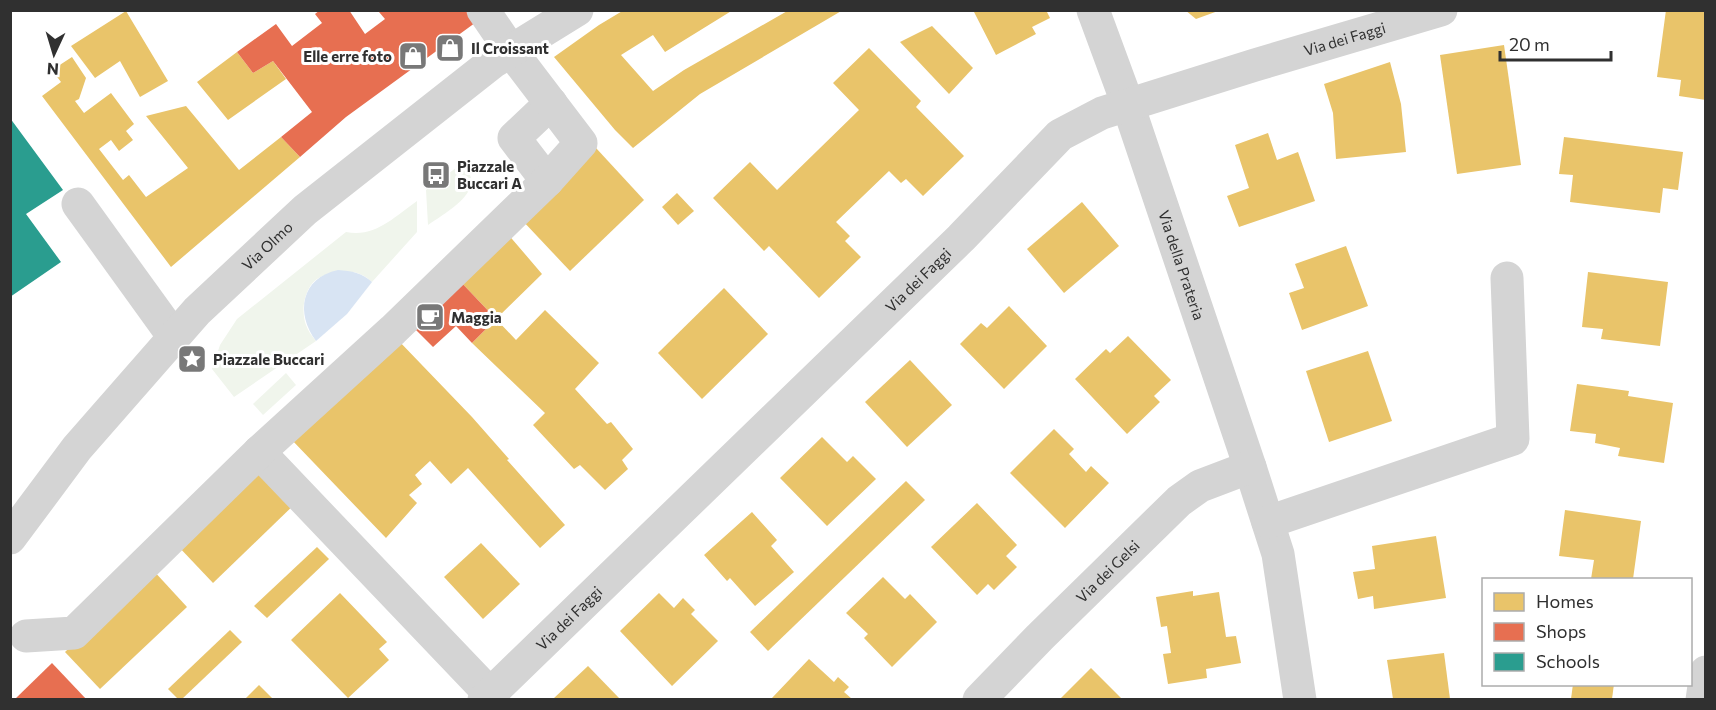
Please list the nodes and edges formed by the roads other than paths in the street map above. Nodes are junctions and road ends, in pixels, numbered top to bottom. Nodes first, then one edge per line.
1 (483, 10) edge
2 (578, 10) edge
3 (1093, 10) edge
4 (1441, 10) edge
5 (511, 51) junction
6 (551, 103) junction
7 (1128, 105) junction
8 (548, 181) junction
9 (78, 204) dead end
10 (1507, 278) dead end
11 (174, 337) junction
12 (259, 452) junction
13 (1250, 467) junction
14 (1268, 522) junction
15 (10, 538) edge
16 (16, 636) edge
17 (1706, 672) edge
18 (487, 697) edge
19 (979, 699) edge
20 (1300, 699) edge
21 (1702, 699) edge

1 - 5 street
2 - 5 street, Via Olmo
3 - 7 street, Via della Prateria
4 - 7 street, Via dei Faggi
5 - 6 street
5 - 11 street, Via Olmo
6 - 8 street
6 - 8 street
7 - 13 street, Via della Prateria
7 - 18 street, Via dei Faggi
8 - 12 street
9 - 11 street
10 - 14 street
11 - 15 street, Via Olmo
12 - 16 street
12 - 18 street
13 - 14 street, Via della Prateria
13 - 19 street, Via dei Gelsi
14 - 20 street, Via della Prateria
17 - 21 street

